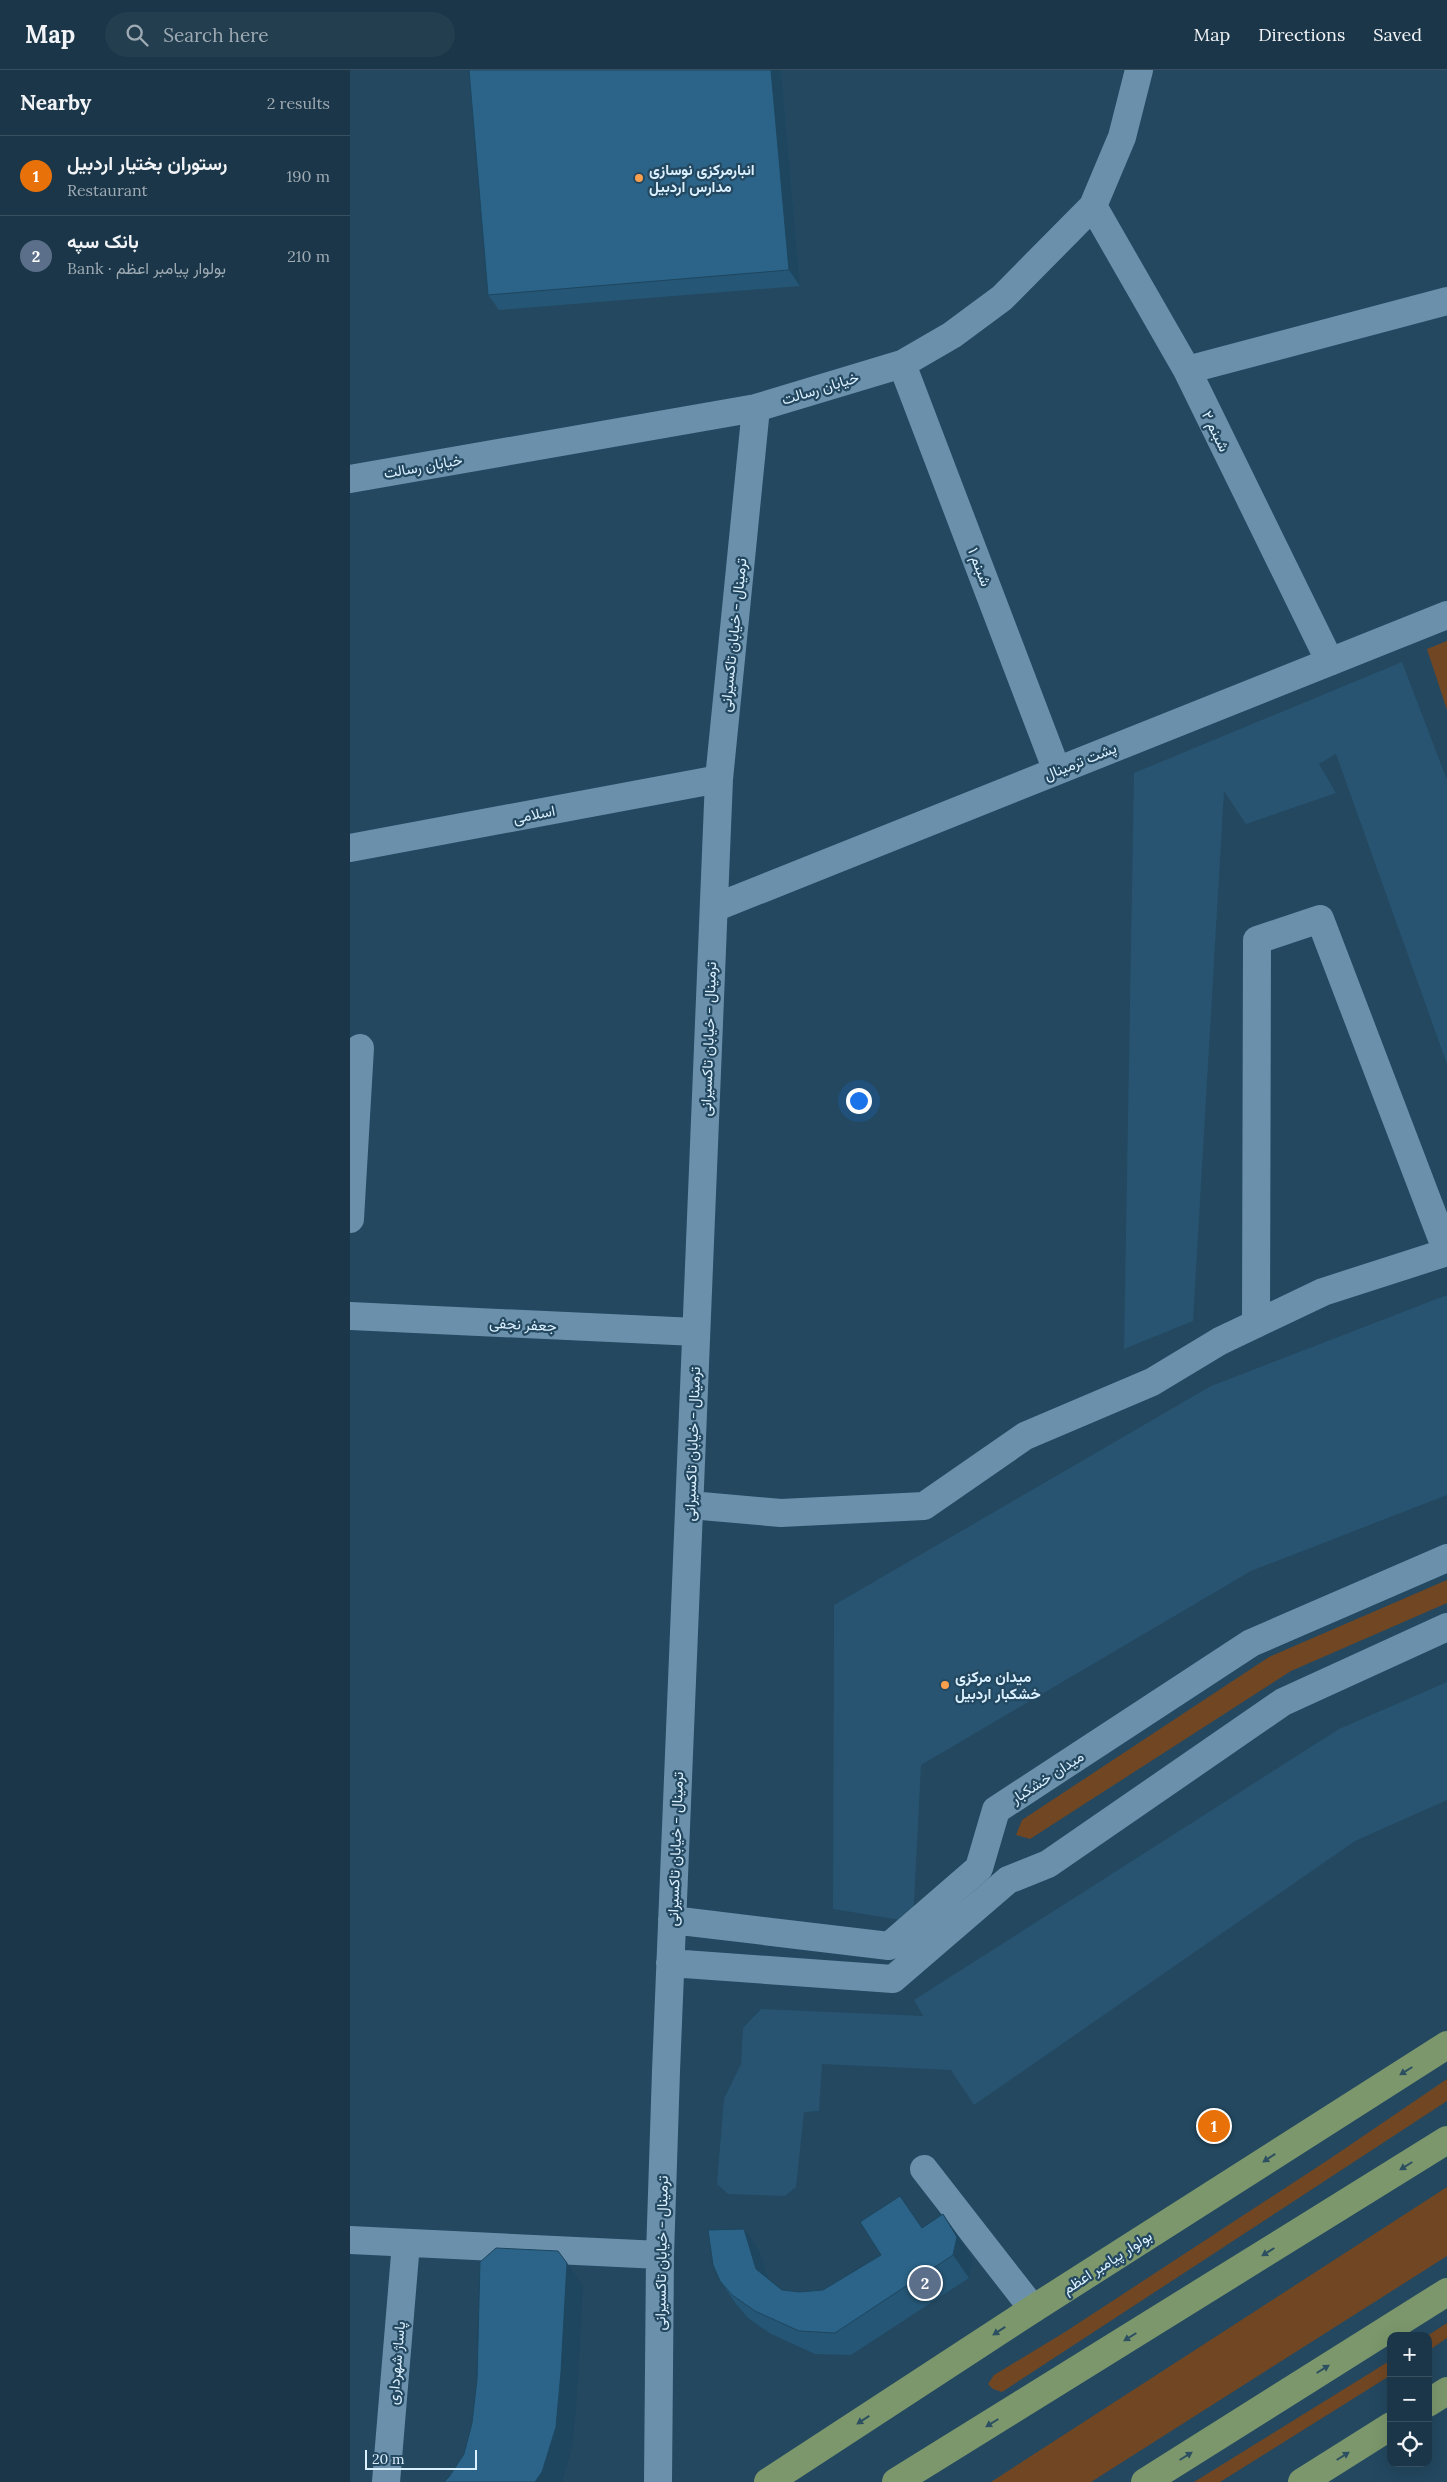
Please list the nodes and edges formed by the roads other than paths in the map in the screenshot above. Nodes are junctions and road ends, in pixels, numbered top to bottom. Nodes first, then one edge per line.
1 (1139, 70) edge
2 (1092, 206) junction
3 (1447, 301) edge
4 (902, 364) junction
5 (1186, 370) junction
6 (756, 408) junction
7 (350, 479) edge
8 (1447, 615) edge
9 (1330, 662) junction
10 (1057, 771) junction
11 (719, 779) junction
12 (350, 848) edge
13 (714, 908) junction
14 (360, 1048) dead end
15 (350, 1219) edge
16 (1447, 1252) edge
17 (350, 1316) edge
18 (1256, 1324) junction
19 (696, 1332) junction
20 (690, 1505) junction
21 (1447, 1558) edge
22 (1447, 1627) edge
23 (672, 1920) junction
24 (670, 1963) junction
25 (1447, 2045) edge
26 (1447, 2140) edge
27 (924, 2169) dead end
28 (350, 2240) edge
29 (406, 2243) junction
30 (660, 2255) junction
31 (1447, 2292) edge
32 (1033, 2309) junction
33 (1447, 2391) edge
34 (1432, 2400) edge
35 (1387, 2429) edge
36 (386, 2482) edge
37 (658, 2482) edge
38 (768, 2482) edge
39 (896, 2482) edge
40 (1144, 2482) edge
41 (1302, 2482) edge

1 - 2 street, خیابان رسالت
2 - 4 street, خیابان رسالت
2 - 5 street, شبنم ۲
3 - 5 street
4 - 6 street, خیابان رسالت
4 - 10 street, شبنم ۱
5 - 9 street, شبنم ۲
6 - 7 street, خیابان رسالت
6 - 11 street, ترمینال - خیابان تاکسیرانی
8 - 9 street, پشت ترمینال
9 - 10 street, پشت ترمینال
10 - 13 street, پشت ترمینال
11 - 12 street, اسلامی
11 - 13 street, ترمینال - خیابان تاکسیرانی
13 - 19 street, ترمینال - خیابان تاکسیرانی
14 - 15 street
16 - 18 street
16 - 18 street
17 - 19 street, جعفر نجفی
18 - 20 street
19 - 20 street, ترمینال - خیابان تاکسیرانی
20 - 23 street, ترمینال - خیابان تاکسیرانی
21 - 23 street, میدان خشکبار
22 - 24 street
23 - 24 street, ترمینال - خیابان تاکسیرانی
24 - 30 street, ترمینال - خیابان تاکسیرانی
25 -> 32 main road, بولوار پیامبر اعظم
26 -> 39 main road
27 - 32 street
28 - 29 street
29 - 30 street
29 - 36 street, پاساژ شهرداری
30 - 37 street, ترمینال - خیابان تاکسیرانی
40 -> 31 main road
32 -> 38 main road, بولوار پیامبر اعظم
33 - 34 main road
41 -> 35 main road

